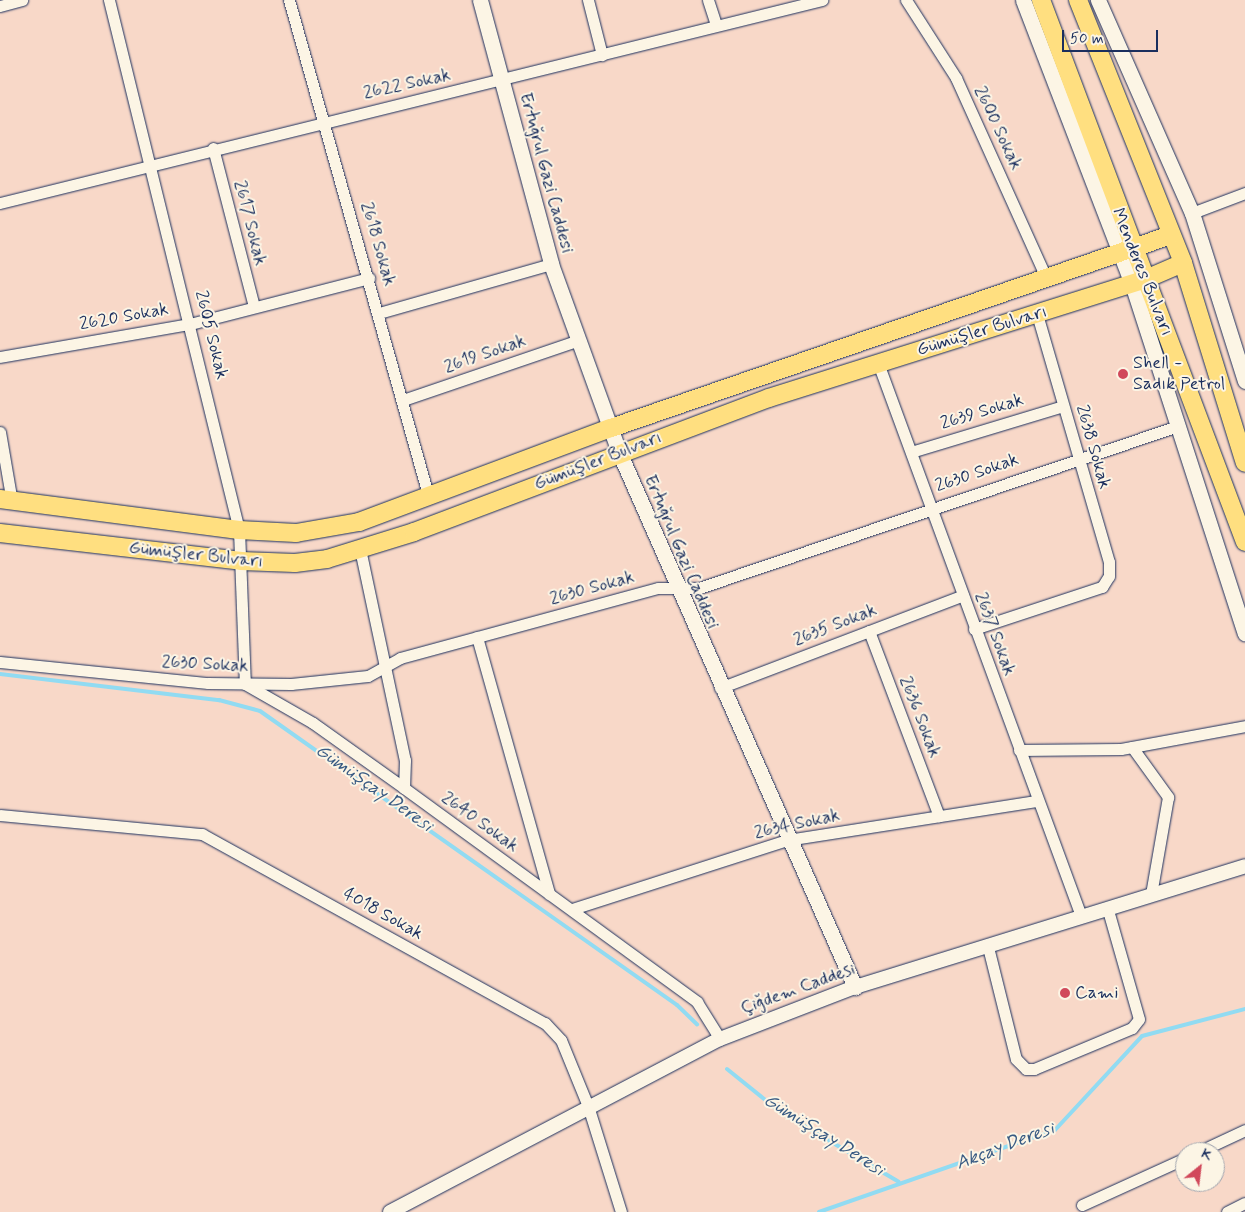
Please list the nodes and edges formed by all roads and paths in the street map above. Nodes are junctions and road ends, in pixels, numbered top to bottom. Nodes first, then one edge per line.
1 (22, 0) edge
2 (109, 0) edge
3 (289, 0) edge
4 (480, 0) edge
5 (588, 0) edge
6 (708, 0) edge
7 (822, 0) edge
8 (906, 0) edge
9 (1023, 0) edge
10 (1041, 0) edge
11 (1078, 0) edge
12 (1098, 0) edge
13 (0, 6) edge
14 (716, 25) junction
15 (602, 55) junction
16 (501, 81) junction
17 (325, 119) junction
18 (213, 148) junction
19 (150, 163) junction
20 (1245, 193) edge
21 (0, 203) edge
22 (1192, 213) junction
23 (1171, 235) junction
24 (1125, 250) junction
25 (1183, 263) junction
26 (551, 264) junction
27 (1046, 277) junction
28 (369, 278) junction
29 (1139, 282) junction
30 (254, 307) junction
31 (379, 313) junction
32 (1037, 314) junction
33 (190, 324) junction
34 (579, 340) junction
35 (0, 357) edge
36 (878, 363) junction
37 (1245, 381) edge
38 (402, 400) junction
39 (1063, 406) junction
40 (1178, 426) junction
41 (611, 428) junction
42 (0, 432) edge
43 (619, 452) junction
44 (911, 452) junction
45 (1077, 458) junction
46 (1245, 464) edge
47 (429, 498) junction
48 (6, 501) edge
49 (930, 507) junction
50 (239, 530) junction
51 (0, 532) edge
52 (1245, 542) edge
53 (360, 549) junction
54 (241, 561) junction
55 (676, 589) junction
56 (962, 596) junction
57 (974, 629) junction
58 (869, 631) junction
59 (1245, 633) edge
60 (477, 637) junction
61 (0, 662) edge
62 (384, 668) junction
63 (245, 684) junction
64 (720, 688) junction
65 (1245, 726) edge
66 (1132, 747) junction
67 (1019, 750) junction
68 (404, 788) junction
69 (1037, 800) junction
70 (0, 815) edge
71 (939, 816) junction
72 (787, 840) junction
73 (1245, 866) edge
74 (549, 894) junction
75 (1151, 894) junction
76 (1107, 908) junction
77 (572, 909) junction
78 (1081, 916) junction
79 (988, 947) junction
80 (856, 987) junction
81 (720, 1039) junction
82 (588, 1106) junction
83 (1245, 1130) edge
84 (1219, 1142) edge
85 (1175, 1163) edge
86 (1245, 1203) edge
87 (1082, 1205) dead end
88 (390, 1212) edge
89 (621, 1212) edge
90 (1227, 1212) edge

1 - 13 street
2 - 19 street, 2605 Sokak
3 - 17 street, 2618 Sokak
4 - 16 main road, Ertuğrul Gazi Caddesi
5 - 15 street
6 - 14 street
7 - 14 street, 2622 Sokak
8 - 27 street, 2600 Sokak
9 - 24 main road
10 - 24 main road, Menderes Bulvarı
11 - 23 main road, Menderes Bulvarı
12 - 22 main road
14 - 15 street, 2622 Sokak
15 - 16 street, 2622 Sokak
16 - 17 street, 2622 Sokak
16 - 26 main road, Ertuğrul Gazi Caddesi
17 - 18 street, 2622 Sokak
17 - 28 street, 2618 Sokak
18 - 19 street, 2622 Sokak
18 - 30 street, 2617 Sokak
19 - 21 street, 2622 Sokak
19 - 33 street, 2605 Sokak
20 - 22 street
22 - 37 main road
23 - 24 main road, Gümüşler Bulvarı
23 - 25 main road, Menderes Bulvarı
24 - 27 main road, Gümüşler Bulvarı
24 - 29 main road, Menderes Bulvarı
25 - 29 main road, Gümüşler Bulvarı
25 - 46 main road, Menderes Bulvarı
26 - 31 street
26 - 34 main road, Ertuğrul Gazi Caddesi
27 - 41 main road, Gümüşler Bulvarı
28 - 30 street, 2620 Sokak
28 - 31 street, 2618 Sokak
29 - 32 main road, Gümüşler Bulvarı
29 - 40 main road
29 - 52 main road, Menderes Bulvarı
30 - 33 street, 2620 Sokak
31 - 38 street, 2618 Sokak
32 - 36 main road, Gümüşler Bulvarı
32 - 39 street, 2638 Sokak
33 - 35 street, 2620 Sokak
33 - 50 street, 2605 Sokak
34 - 38 street, 2619 Sokak
34 - 41 main road, Ertuğrul Gazi Caddesi
36 - 43 main road, Gümüşler Bulvarı
36 - 44 street, 2637 Sokak
38 - 47 street, 2618 Sokak
39 - 44 street, 2639 Sokak
39 - 45 street, 2638 Sokak
40 - 45 street, 2630 Sokak
40 - 59 main road
41 - 43 main road, Ertuğrul Gazi Caddesi
41 - 47 main road, Gümüşler Bulvarı
42 - 48 street
43 - 53 main road, Gümüşler Bulvarı
43 - 55 main road, Ertuğrul Gazi Caddesi
44 - 49 street, 2637 Sokak
45 - 49 street, 2630 Sokak
45 - 57 street, 2638 Sokak
47 - 50 main road, Gümüşler Bulvarı
48 - 50 main road, Gümüşler Bulvarı
49 - 55 street, 2630 Sokak
49 - 56 street, 2637 Sokak
50 - 54 street, 2605 Sokak
51 - 54 main road, Gümüşler Bulvarı
53 - 54 main road, Gümüşler Bulvarı
53 - 62 street
54 - 63 street, 2605 Sokak
55 - 60 street, 2630 Sokak
55 - 64 main road, Ertuğrul Gazi Caddesi
56 - 57 street, 2637 Sokak
56 - 58 street, 2635 Sokak
57 - 67 street, 2637 Sokak
58 - 64 street, 2635 Sokak
58 - 71 street, 2636 Sokak
60 - 62 street, 2630 Sokak
60 - 74 street
61 - 63 street, 2630 Sokak
62 - 63 street, 2630 Sokak
62 - 68 street
63 - 68 street, 2640 Sokak
64 - 72 main road, Ertuğrul Gazi Caddesi
65 - 66 street
66 - 67 street
66 - 75 street
67 - 69 street, 2637 Sokak
68 - 74 street, 2640 Sokak
69 - 71 street, 2634 Sokak
69 - 78 street, 2637 Sokak
70 - 82 street, 4018 Sokak
71 - 72 street, 2634 Sokak
72 - 77 street, 2634 Sokak
72 - 80 main road, Ertuğrul Gazi Caddesi
73 - 75 street, Çiğdem Caddesi
74 - 77 street, 2640 Sokak
75 - 76 street, Çiğdem Caddesi
76 - 78 street, Çiğdem Caddesi
76 - 79 street
77 - 81 street, 2640 Sokak
78 - 79 street, Çiğdem Caddesi
79 - 80 street, Çiğdem Caddesi
80 - 81 street, Çiğdem Caddesi
81 - 82 street, Çiğdem Caddesi
82 - 88 street, Çiğdem Caddesi
82 - 89 street, 4018 Sokak
83 - 84 street
85 - 87 street
86 - 90 street

